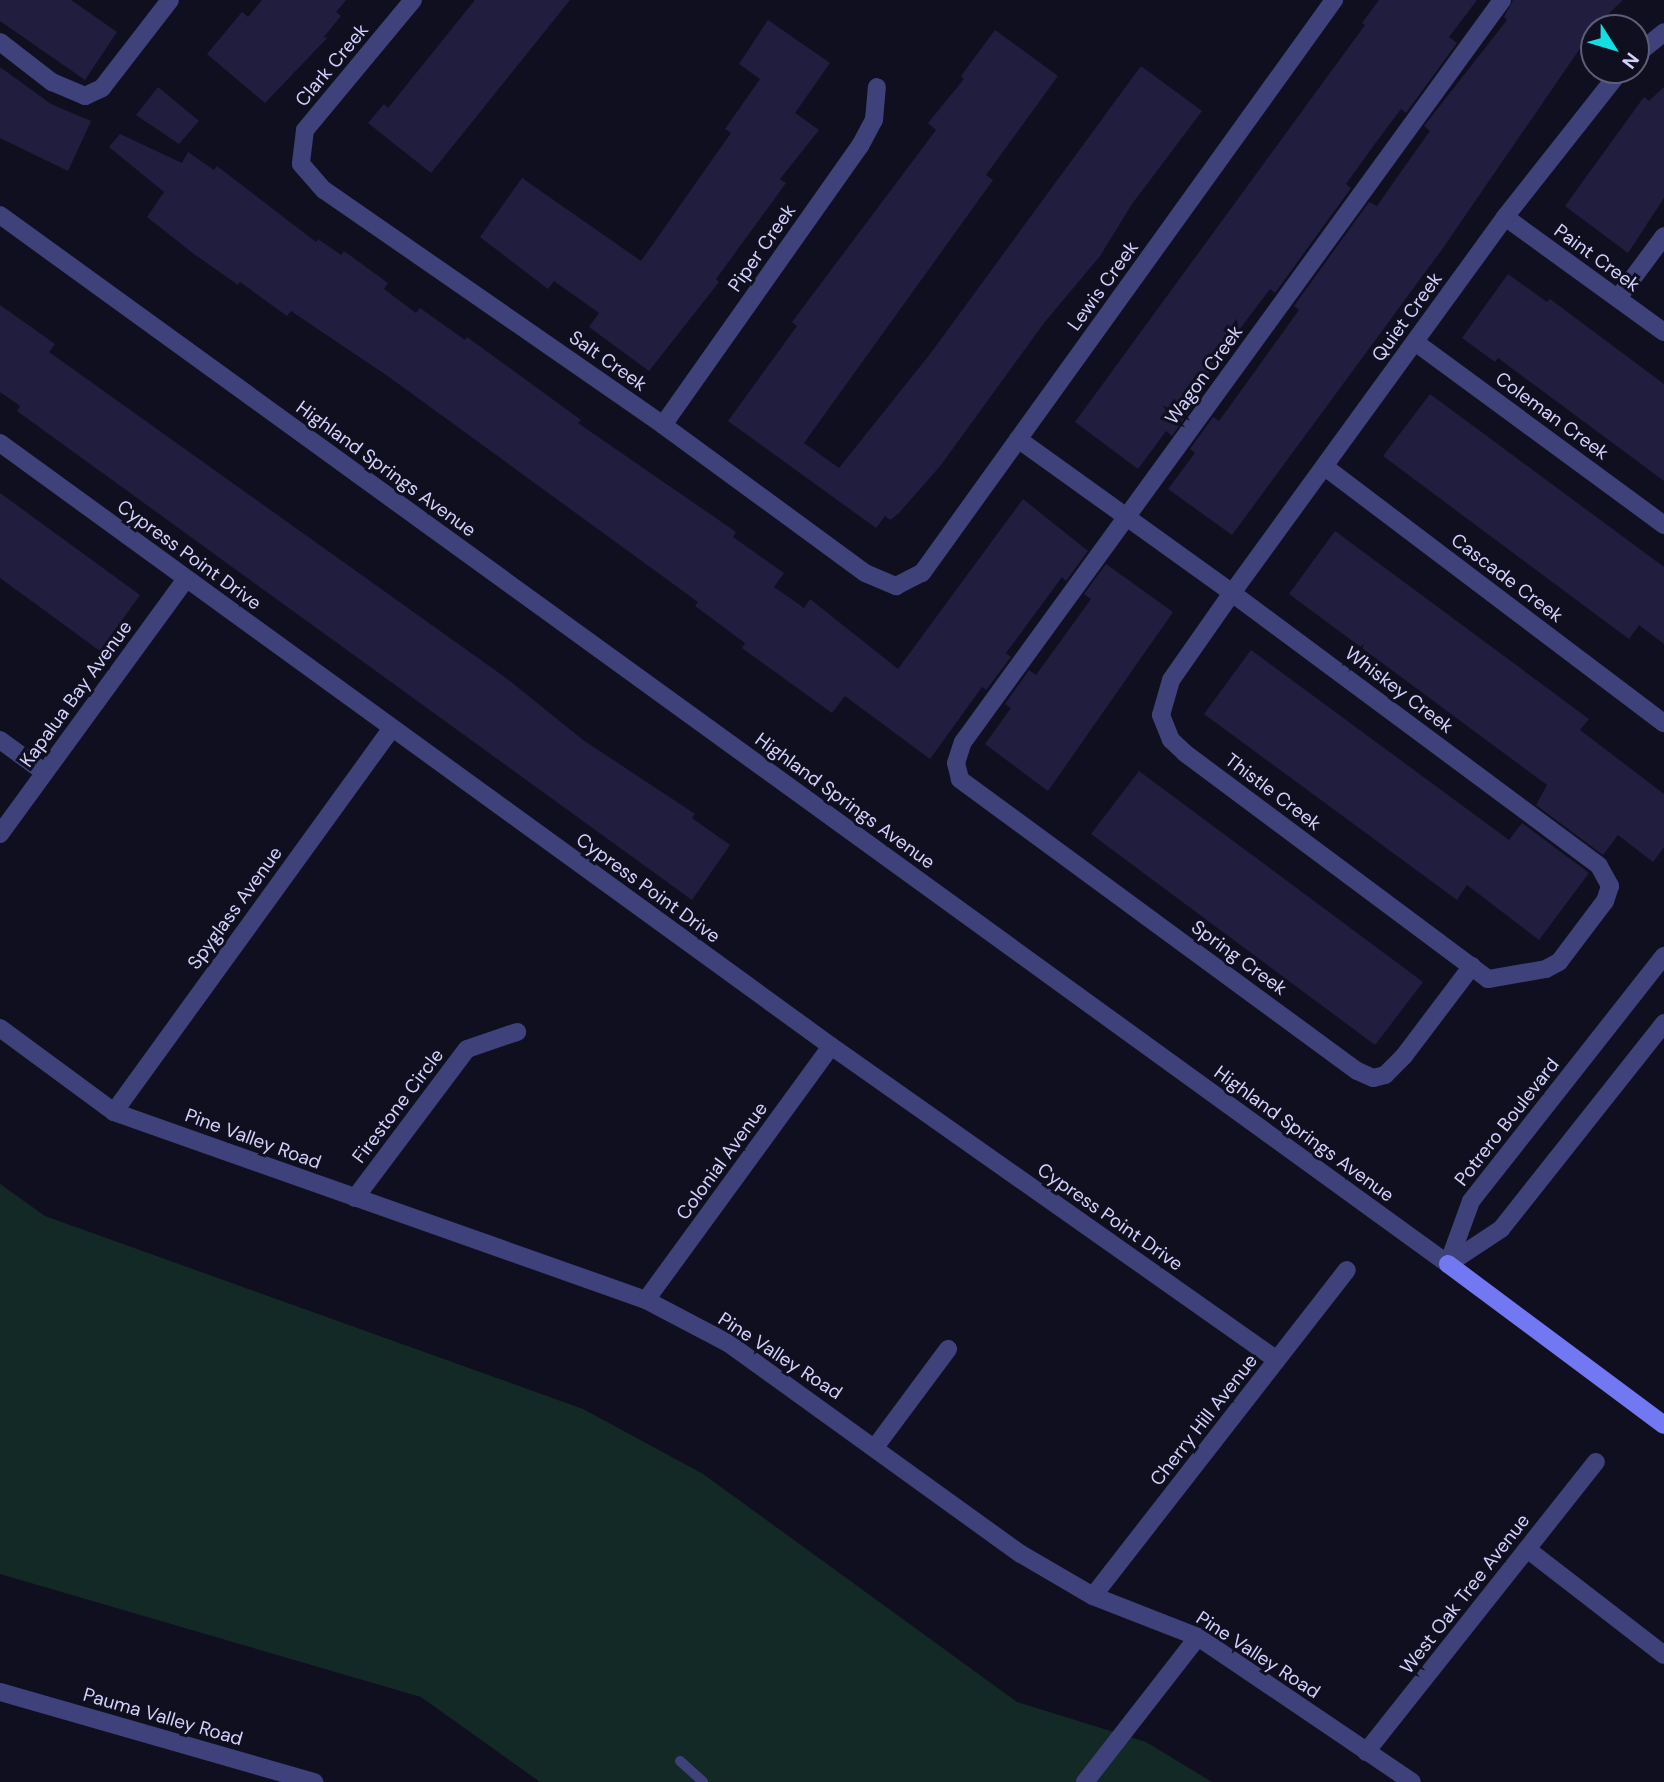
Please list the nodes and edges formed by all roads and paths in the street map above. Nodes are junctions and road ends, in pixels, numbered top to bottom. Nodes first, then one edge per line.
1 (170, 0) edge
2 (413, 0) edge
3 (1334, 0) edge
4 (1502, 0) edge
5 (1664, 32) edge
6 (0, 42) edge
7 (1650, 44) edge
8 (1610, 84) edge
9 (877, 87) dead end
10 (301, 164) joint
11 (0, 215) edge
12 (1505, 218) junction
13 (1664, 236) edge
14 (1618, 298) junction
15 (1664, 332) edge
16 (1415, 342) junction
17 (663, 425) junction
18 (1018, 439) junction
19 (0, 443) edge
20 (1325, 467) junction
21 (1127, 517) junction
22 (1664, 525) edge
23 (186, 579) junction
24 (896, 586) joint
25 (1233, 593) junction
26 (1664, 723) edge
27 (391, 729) junction
28 (0, 740) edge
29 (44, 772) junction
30 (960, 779) joint
31 (0, 834) edge
32 (1664, 956) edge
33 (1472, 966) junction
34 (1488, 979) joint
35 (1664, 1023) edge
36 (0, 1028) edge
37 (517, 1032) dead end
38 (831, 1046) junction
39 (114, 1112) junction
40 (355, 1198) junction
41 (1448, 1264) junction
42 (1347, 1270) dead end
43 (646, 1300) junction
44 (948, 1349) dead end
45 (1277, 1360) junction
46 (1664, 1425) edge
47 (876, 1446) junction
48 (1596, 1462) dead end
49 (1527, 1549) junction
50 (1093, 1596) junction
51 (1198, 1637) junction
52 (1664, 1655) edge
53 (0, 1692) edge
54 (1366, 1752) junction
55 (680, 1762) dead end
56 (314, 1782) edge
57 (703, 1782) edge
58 (1085, 1782) edge
59 (1412, 1782) edge

1 - 6 street
2 - 10 street, Clark Creek
3 - 18 street, Lewis Creek
4 - 21 street, Wagon Creek
5 - 7 street
8 - 12 street, Quiet Creek
9 - 17 street, Piper Creek
10 - 17 street, Salt Creek
11 - 41 street, Highland Springs Avenue
12 - 14 street, Paint Creek
12 - 16 street, Quiet Creek
13 - 14 street
14 - 15 street, Paint Creek
16 - 20 street, Quiet Creek
16 - 22 street, Coleman Creek
17 - 24 street, Salt Creek
18 - 21 street, Whiskey Creek
18 - 24 street, Lewis Creek
19 - 23 street, Cypress Point Drive
20 - 25 street, Quiet Creek
20 - 26 street, Cascade Creek
21 - 25 street, Whiskey Creek
21 - 30 street, Wagon Creek
23 - 27 street, Cypress Point Drive
23 - 29 street, Kapalua Bay Avenue
25 - 33 street, Thistle Creek
25 - 34 street, Whiskey Creek
27 - 38 street, Cypress Point Drive
27 - 39 street, Spyglass Avenue
28 - 29 street
29 - 31 street, Kapalua Bay Avenue
30 - 33 street, Spring Creek
32 - 41 street, Potrero Boulevard
33 - 34 street, Thistle Creek
35 - 41 street
36 - 39 street, Pine Valley Road
37 - 40 street, Firestone Circle
38 - 43 street, Colonial Avenue
38 - 45 street, Cypress Point Drive
39 - 40 street, Pine Valley Road
40 - 43 street, Pine Valley Road
41 - 46 main road, Highland Springs Avenue
42 - 45 street, Cherry Hill Avenue
43 - 47 street, Pine Valley Road
44 - 47 street
45 - 50 street, Cherry Hill Avenue
47 - 50 street, Pine Valley Road
48 - 49 street, West Oak Tree Avenue
49 - 52 street
49 - 54 street, West Oak Tree Avenue
50 - 51 street, Pine Valley Road
51 - 54 street, Pine Valley Road
51 - 58 street
53 - 56 street, Pauma Valley Road
54 - 59 street, Pine Valley Road
55 - 57 lane

